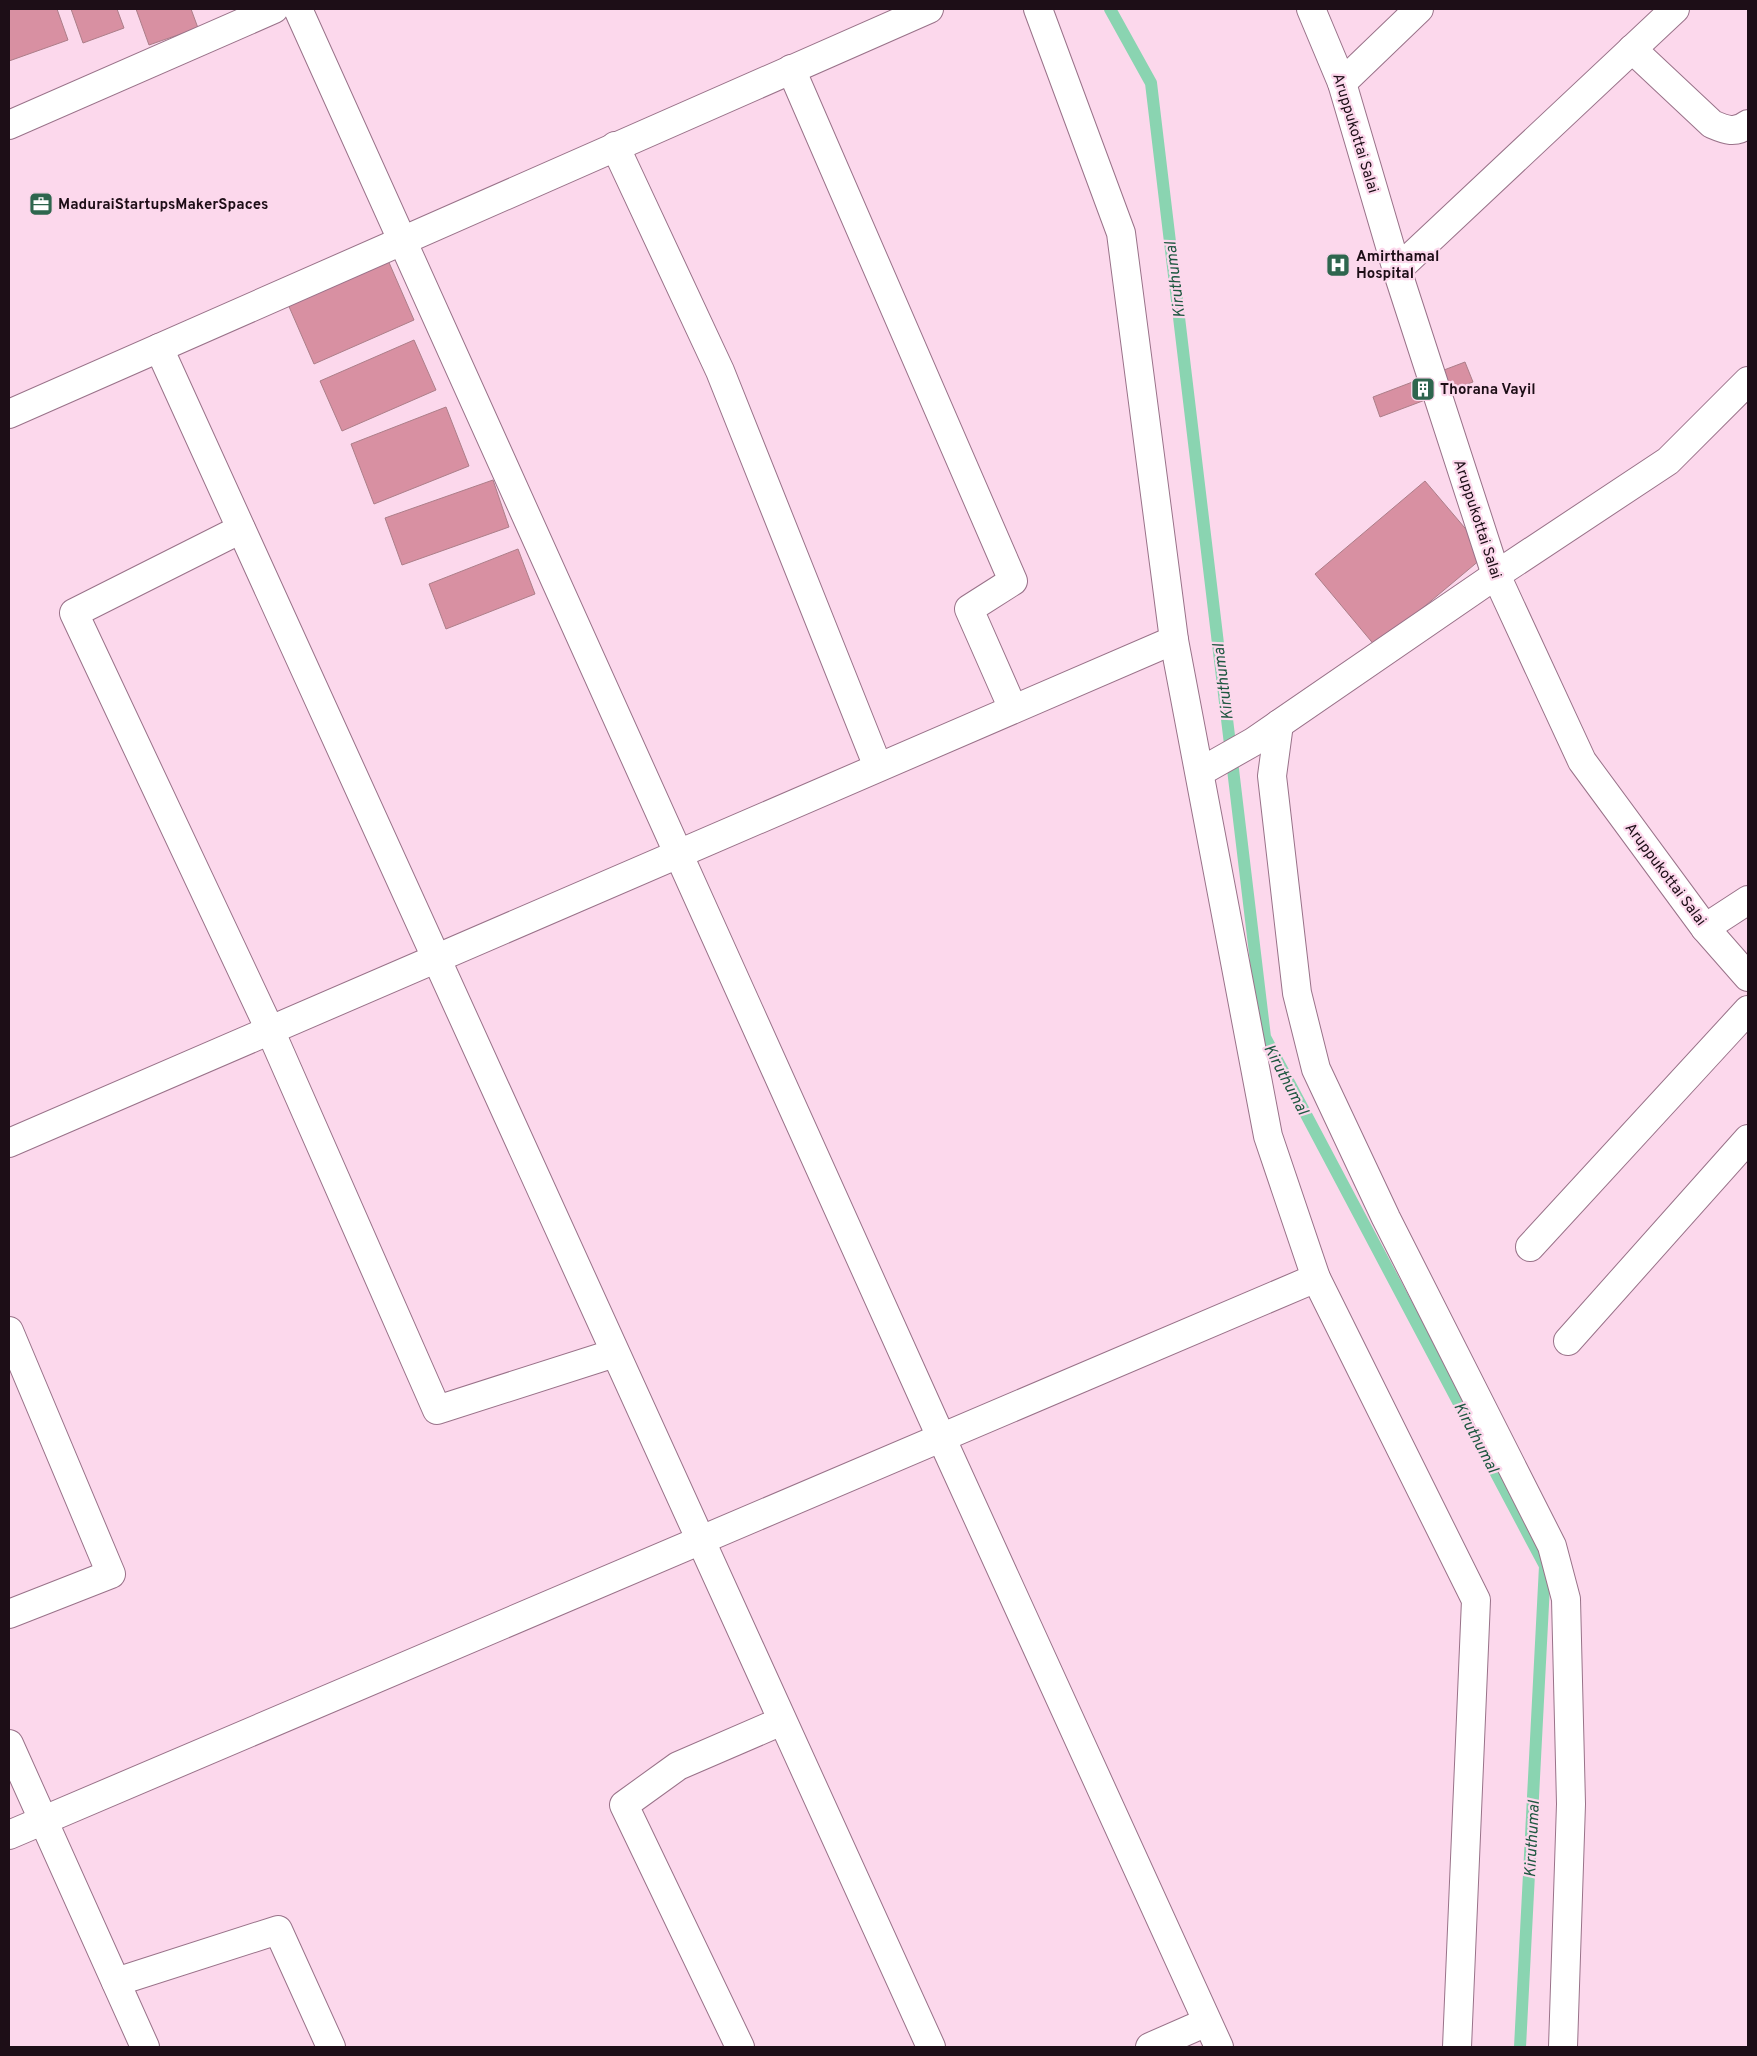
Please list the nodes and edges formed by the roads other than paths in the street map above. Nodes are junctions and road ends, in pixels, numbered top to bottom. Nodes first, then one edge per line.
1 (274, 9) edge
2 (298, 9) edge
3 (929, 9) edge
4 (1038, 9) edge
5 (1311, 9) edge
6 (1419, 9) edge
7 (1674, 9) edge
8 (1632, 49) junction
9 (791, 69) junction
10 (1342, 83) junction
11 (1748, 124) edge
12 (9, 125) edge
13 (615, 146) junction
14 (403, 241) junction
15 (1397, 270) junction
16 (159, 348) junction
17 (1748, 381) edge
18 (9, 414) edge
19 (241, 528) junction
20 (1496, 575) junction
21 (1174, 640) junction
22 (1013, 709) junction
23 (1279, 724) junction
24 (878, 767) junction
25 (1209, 767) junction
26 (678, 853) junction
27 (1748, 900) edge
28 (1706, 928) junction
29 (437, 957) junction
30 (1748, 977) edge
31 (1748, 1010) edge
32 (270, 1030) junction
33 (1748, 1139) edge
34 (9, 1143) edge
35 (1530, 1247) dead end
36 (1316, 1278) junction
37 (9, 1331) edge
38 (1568, 1341) dead end
39 (615, 1353) junction
40 (941, 1437) junction
41 (700, 1540) junction
42 (9, 1614) edge
43 (782, 1721) junction
44 (9, 1744) edge
45 (44, 1819) junction
46 (9, 1835) edge
47 (116, 1982) junction
48 (1207, 2022) junction
49 (146, 2047) edge
50 (331, 2047) edge
51 (740, 2047) edge
52 (930, 2047) edge
53 (1150, 2047) edge
54 (1219, 2047) edge
55 (1457, 2047) edge
56 (1563, 2047) edge

1 - 12 street
2 - 14 street
3 - 9 street
4 - 21 street
5 - 10 street, Aruppukottai Salai
6 - 10 street
7 - 8 street
8 - 11 street
8 - 15 street
9 - 13 street
9 - 22 street
10 - 15 street, Aruppukottai Salai
13 - 14 street
13 - 24 street
14 - 16 street
14 - 26 street
15 - 20 street, Aruppukottai Salai
16 - 18 street
16 - 19 street
17 - 20 street
19 - 29 street
19 - 32 street
20 - 23 street
20 - 28 street, Aruppukottai Salai
21 - 22 street
21 - 25 street
22 - 24 street
23 - 25 street
23 - 56 street
24 - 26 street
25 - 36 street
26 - 29 street
26 - 40 street
27 - 28 street
28 - 30 street, Aruppukottai Salai
29 - 32 street
29 - 39 street
31 - 35 street
32 - 34 street
32 - 39 street
33 - 38 street
36 - 40 street
36 - 55 street
37 - 42 street
39 - 41 street
40 - 41 street
40 - 48 street
41 - 43 street
41 - 45 street
43 - 51 street
43 - 52 street
44 - 45 street
45 - 46 street
45 - 47 street
47 - 49 street
47 - 50 street
48 - 53 street
48 - 54 street

